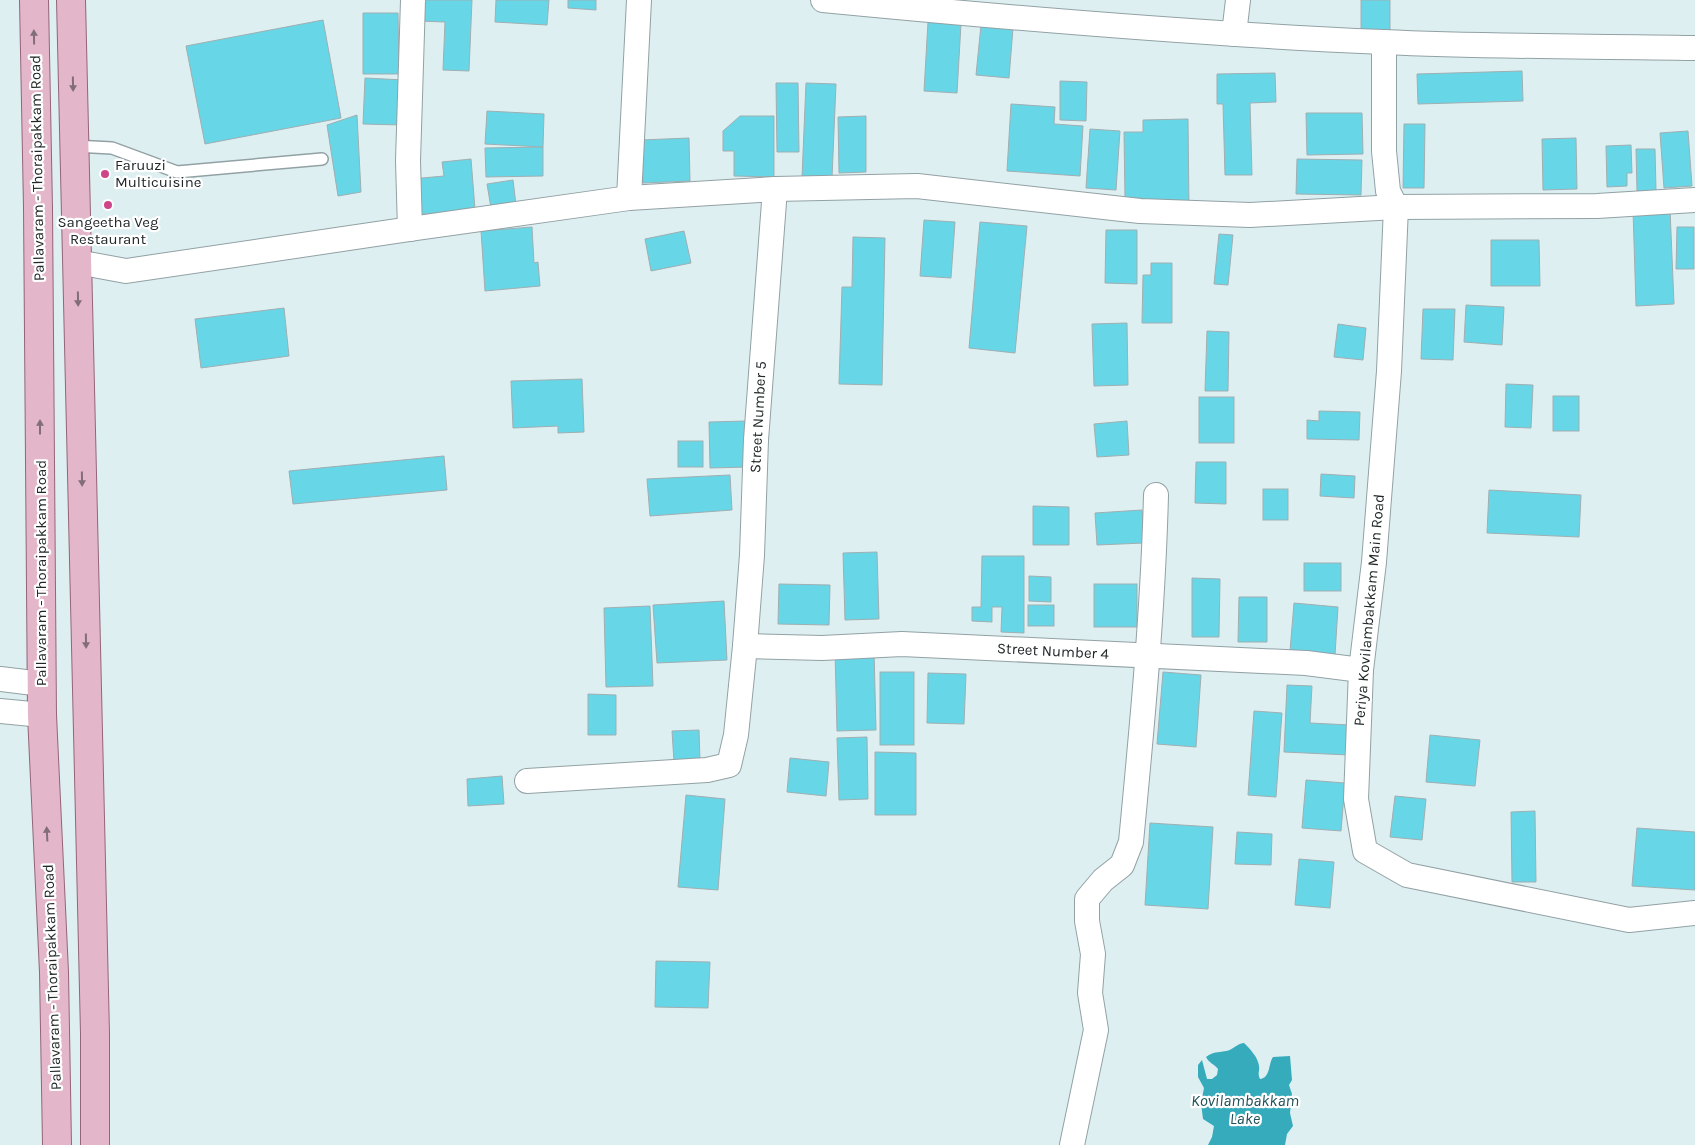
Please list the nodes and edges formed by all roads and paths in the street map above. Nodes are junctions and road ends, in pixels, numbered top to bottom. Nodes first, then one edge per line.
1 (34, 0) edge
2 (71, 0) edge
3 (413, 0) edge
4 (639, 0) edge
5 (1238, 0) edge
6 (835, 1) edge
7 (1234, 34) junction
8 (1384, 42) junction
9 (1695, 48) edge
10 (74, 146) junction
11 (322, 159) dead end
12 (775, 189) junction
13 (629, 198) junction
14 (1695, 200) edge
15 (1396, 207) junction
16 (38, 208) junction
17 (76, 210) junction
18 (410, 229) junction
19 (77, 262) junction
20 (1156, 496) dead end
21 (745, 646) junction
22 (1148, 656) junction
23 (1361, 670) junction
24 (0, 679) edge
25 (42, 684) junction
26 (0, 711) edge
27 (42, 715) junction
28 (527, 781) dead end
29 (1695, 913) edge
30 (56, 1145) edge
31 (95, 1145) edge
32 (1072, 1145) edge

16 -> 1 main road, Pallavaram - Thoraipakkam Road
2 -> 10 main road
3 - 18 street
4 - 13 street
5 - 7 street
6 - 7 street
7 - 8 street
8 - 9 street
8 - 15 street
10 - 11 lane
10 - 17 main road
12 - 13 street
12 - 15 street
12 - 21 street, Street Number 5
13 - 18 street
14 - 15 street
15 - 23 street, Periya Kovilambakkam Main Road
16 - 17 main road
25 -> 16 main road, Pallavaram - Thoraipakkam Road
17 - 19 main road
18 - 19 street
19 -> 31 main road
20 - 22 street
21 - 22 street, Street Number 4
21 - 28 street, Street Number 5
22 - 23 street, Street Number 4
22 - 32 street
23 - 29 street, Periya Kovilambakkam Main Road
24 - 25 street
25 - 27 main road, Pallavaram - Thoraipakkam Road
26 - 27 street
30 -> 27 main road, Pallavaram - Thoraipakkam Road

